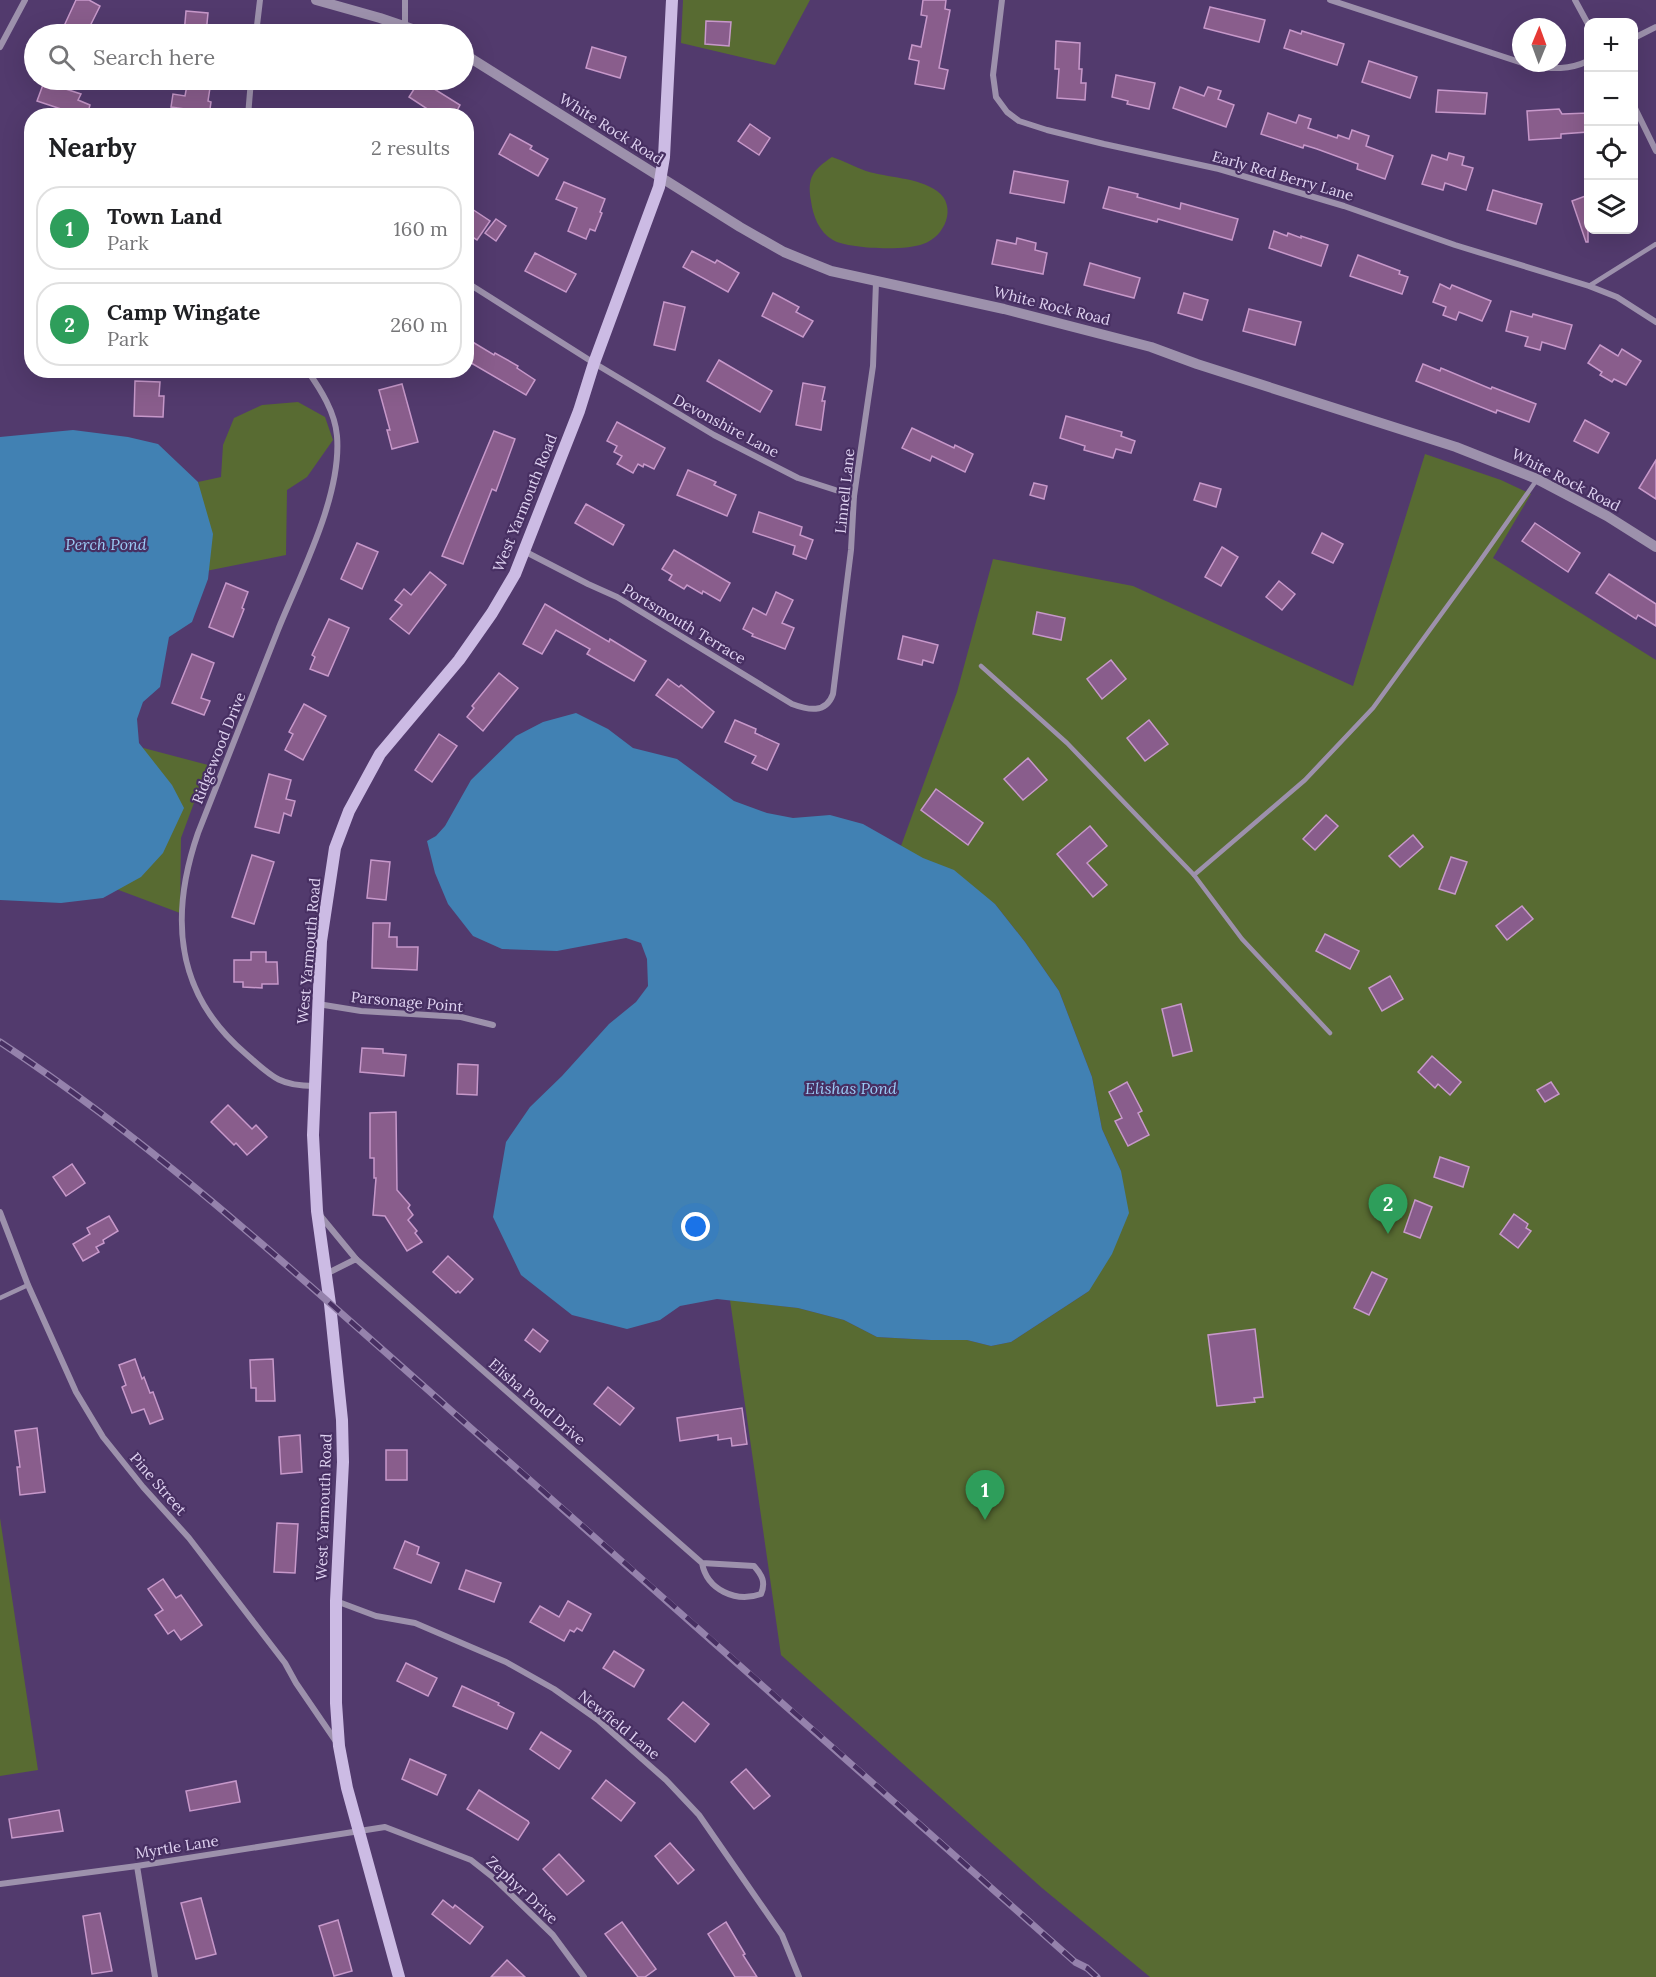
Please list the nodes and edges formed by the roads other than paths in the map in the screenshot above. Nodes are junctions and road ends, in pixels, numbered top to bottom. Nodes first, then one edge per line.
1 (25, 0) edge
2 (260, 0) edge
3 (316, 0) edge
4 (405, 0) edge
5 (672, 0) edge
6 (1002, 0) edge
7 (1330, 0) edge
8 (1575, 0) edge
9 (1585, 18) edge
10 (257, 24) edge
11 (398, 24) edge
12 (405, 24) edge
13 (1656, 27) edge
14 (1638, 36) edge
15 (0, 47) edge
16 (474, 60) edge
17 (1584, 63) edge
18 (250, 90) edge
19 (249, 108) edge
20 (1638, 114) edge
21 (1656, 151) edge
22 (661, 178) junction
23 (1656, 244) edge
24 (876, 282) junction
25 (1589, 286) junction
26 (474, 287) edge
27 (1656, 322) edge
28 (594, 363) junction
29 (312, 378) edge
30 (1537, 479) junction
31 (854, 496) junction
32 (1656, 547) edge
33 (524, 551) junction
34 (981, 666) dead end
35 (830, 702) joint
36 (1194, 875) junction
37 (318, 1004) junction
38 (493, 1025) dead end
39 (1330, 1033) dead end
40 (314, 1086) junction
41 (317, 1211) junction
42 (0, 1212) edge
43 (356, 1259) junction
44 (325, 1274) junction
45 (28, 1285) junction
46 (0, 1298) edge
47 (702, 1563) junction
48 (336, 1601) junction
49 (339, 1746) junction
50 (358, 1831) junction
51 (136, 1866) junction
52 (0, 1884) edge
53 (155, 1977) edge
54 (399, 1977) edge
55 (585, 1977) edge
56 (799, 1977) edge

1 - 15 street
2 - 10 street
3 - 11 street
4 - 12 street
5 - 22 main road, West Yarmouth Road
6 - 25 street, Early Red Berry Lane
7 - 17 street
8 - 9 street
13 - 14 street
16 - 22 street, White Rock Road
18 - 19 street
20 - 21 street
22 - 24 street, White Rock Road
22 - 28 main road, West Yarmouth Road
23 - 25 lane
24 - 30 street, White Rock Road
24 - 31 street, Linnell Lane
25 - 27 street, Early Red Berry Lane
26 - 28 street, Devonshire Lane
28 - 31 street, Devonshire Lane
28 - 33 main road, West Yarmouth Road
29 - 40 street, Ridgewood Drive
30 - 32 street, White Rock Road
30 - 36 lane
31 - 35 street, Linnell Lane
33 - 35 street, Portsmouth Terrace
33 - 37 main road, West Yarmouth Road
34 - 36 lane
36 - 39 lane
37 - 38 street, Parsonage Point
37 - 40 main road, West Yarmouth Road
40 - 41 main road, West Yarmouth Road
41 - 43 street, Elisha Pond Drive
41 - 44 main road, West Yarmouth Road
42 - 45 street, Pine Street
43 - 44 street
43 - 47 street, Elisha Pond Drive
44 - 48 main road, West Yarmouth Road
45 - 46 lane
45 - 49 street, Pine Street
47 - 47 street, Elisha Pond Drive
48 - 49 main road, West Yarmouth Road
48 - 56 street, Newfield Lane
49 - 50 main road, West Yarmouth Road
50 - 51 street, Myrtle Lane
50 - 54 main road, West Yarmouth Road
50 - 55 street, Zephyr Drive
51 - 52 street, Myrtle Lane
51 - 53 street

